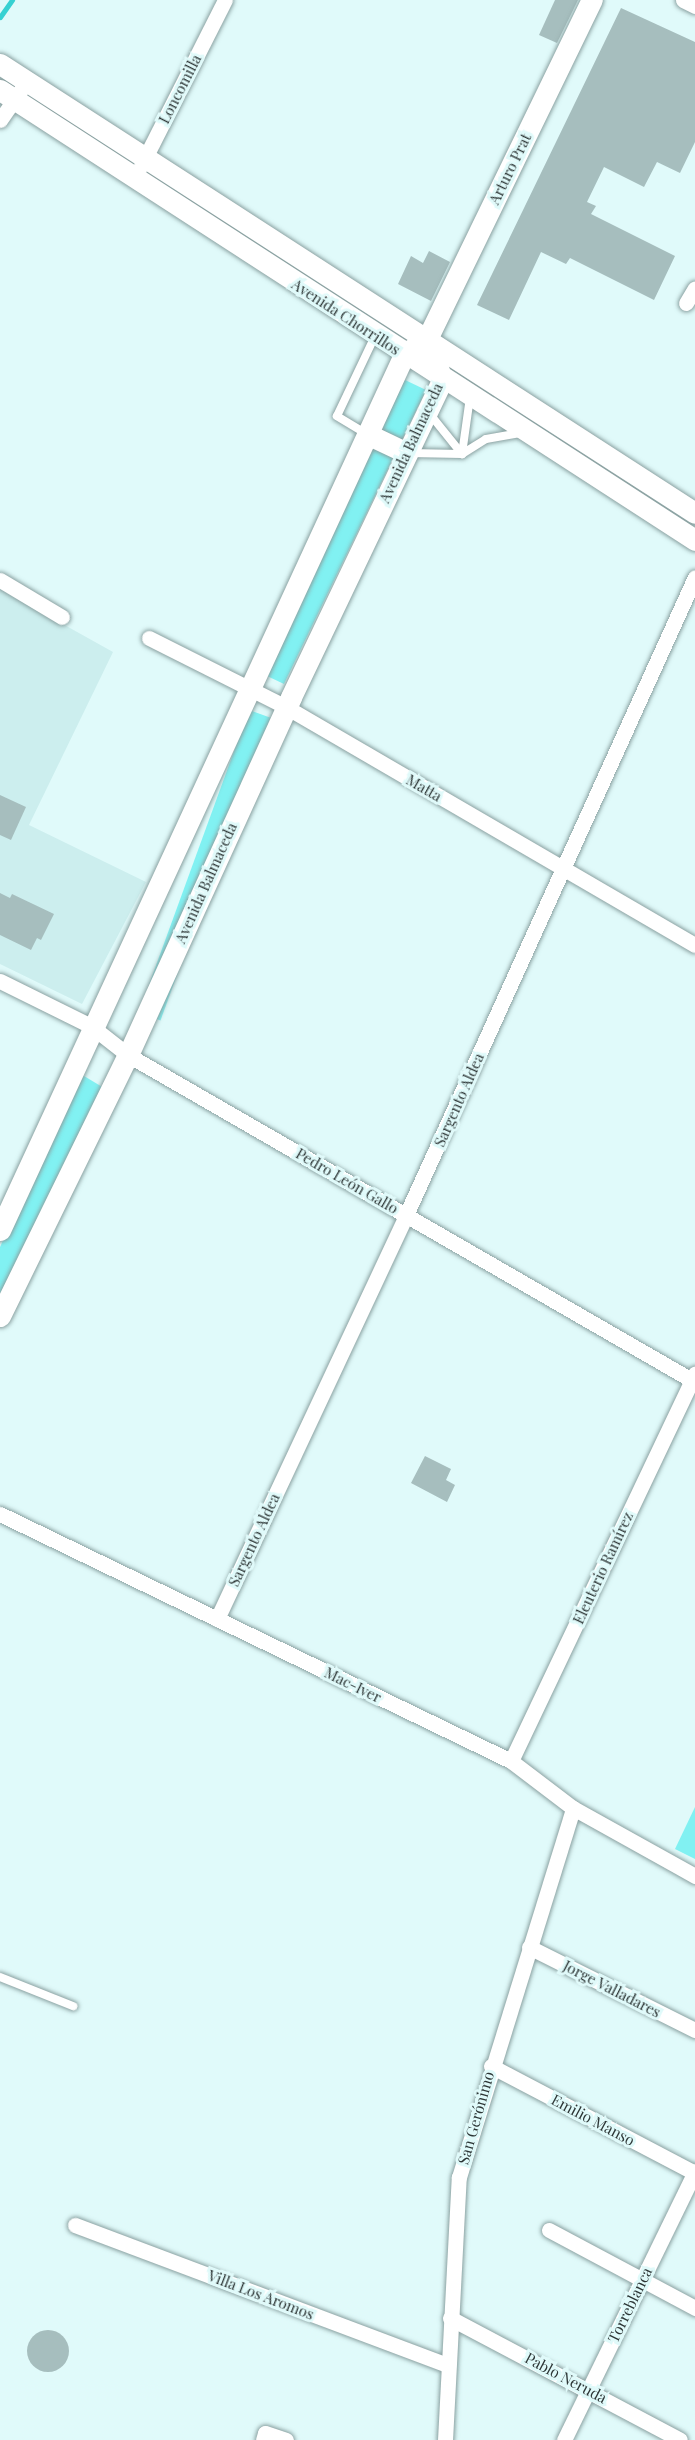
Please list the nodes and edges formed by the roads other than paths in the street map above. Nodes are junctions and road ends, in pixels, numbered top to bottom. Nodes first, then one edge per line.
1 (225, 0) edge
2 (592, 0) edge
3 (683, 0) edge
4 (695, 6) edge
5 (0, 64) edge
6 (27, 81) junction
7 (7, 95) edge
8 (0, 120) edge
9 (139, 168) junction
10 (695, 288) edge
11 (686, 303) dead end
12 (375, 336) junction
13 (428, 337) junction
14 (404, 355) junction
15 (442, 380) junction
16 (470, 397) junction
17 (427, 411) junction
18 (525, 432) junction
19 (368, 434) junction
20 (407, 453) junction
21 (462, 454) junction
22 (695, 513) edge
23 (695, 540) edge
24 (695, 577) edge
25 (0, 580) edge
26 (62, 617) dead end
27 (149, 638) dead end
28 (251, 689) junction
29 (286, 707) junction
30 (563, 869) junction
31 (695, 945) edge
32 (0, 981) edge
33 (92, 1026) junction
34 (128, 1055) junction
35 (406, 1215) junction
36 (0, 1230) edge
37 (0, 1316) edge
38 (694, 1379) edge
39 (0, 1514) edge
40 (217, 1619) junction
41 (511, 1761) junction
42 (573, 1808) junction
43 (695, 1876) edge
44 (529, 1947) junction
45 (0, 1977) edge
46 (73, 2006) dead end
47 (695, 2030) edge
48 (491, 2066) junction
49 (695, 2172) edge
50 (75, 2225) dead end
51 (549, 2230) dead end
52 (642, 2280) junction
53 (695, 2308) edge
54 (450, 2318) junction
55 (448, 2365) junction
56 (589, 2389) junction
57 (264, 2437) edge
58 (286, 2440) edge
59 (445, 2440) edge
60 (564, 2440) edge
61 (680, 2440) edge

1 - 9 street, Loncomilla
2 - 13 main road, Arturo Prat
3 - 4 street
5 - 6 main road, Avenida Chorrillos
6 - 7 street
6 - 9 main road, Avenida Chorrillos
7 - 8 street
7 - 9 main road, Avenida Chorrillos
9 - 12 main road, Avenida Chorrillos
9 - 13 main road, Avenida Chorrillos
10 - 11 street
12 - 14 main road, Avenida Chorrillos
12 - 19 lane
13 - 14 main road
13 - 15 main road, Avenida Balmaceda
13 - 22 main road, Avenida Chorrillos
14 - 15 main road, Avenida Chorrillos
14 - 19 main road
15 - 16 main road, Avenida Chorrillos
15 - 17 main road, Avenida Balmaceda
16 - 18 main road, Avenida Chorrillos
16 - 21 lane
17 - 20 main road, Avenida Balmaceda
17 - 21 lane
18 - 21 lane
18 - 23 main road, Avenida Chorrillos
19 - 20 main road
19 - 28 main road
20 - 21 lane
20 - 29 main road, Avenida Balmaceda
24 - 30 street, Sargento Aldea
25 - 26 street
27 - 28 street, Matta
28 - 29 street, Matta
28 - 33 main road
29 - 30 street, Matta
29 - 34 main road, Avenida Balmaceda
30 - 31 street, Matta
30 - 35 street, Sargento Aldea
32 - 33 street, Pedro León Gallo
33 - 34 street, Pedro León Gallo
33 - 36 main road
34 - 35 street, Pedro León Gallo
34 - 37 main road, Avenida Balmaceda
35 - 38 street, Pedro León Gallo
35 - 40 street, Sargento Aldea
38 - 41 street, Eleuterio Ramírez
39 - 40 street, Mac-Iver
40 - 41 street, Mac-Iver
41 - 42 street, Mac-Iver
42 - 43 street, Mac-Iver
42 - 44 street, San Gerónimo
44 - 47 street, Jorge Valladares
44 - 48 street, San Gerónimo
45 - 46 lane
48 - 49 street, Emilio Manso
48 - 54 street, San Gerónimo
49 - 52 street, Torreblanca
50 - 55 street, Villa Los Aromos
51 - 52 street
52 - 53 street
52 - 56 street, Torreblanca
54 - 55 street, San Gerónimo
54 - 56 street, Pablo Neruda
55 - 59 street, San Gerónimo
56 - 60 street, Torreblanca
56 - 61 street, Pablo Neruda
57 - 58 street

